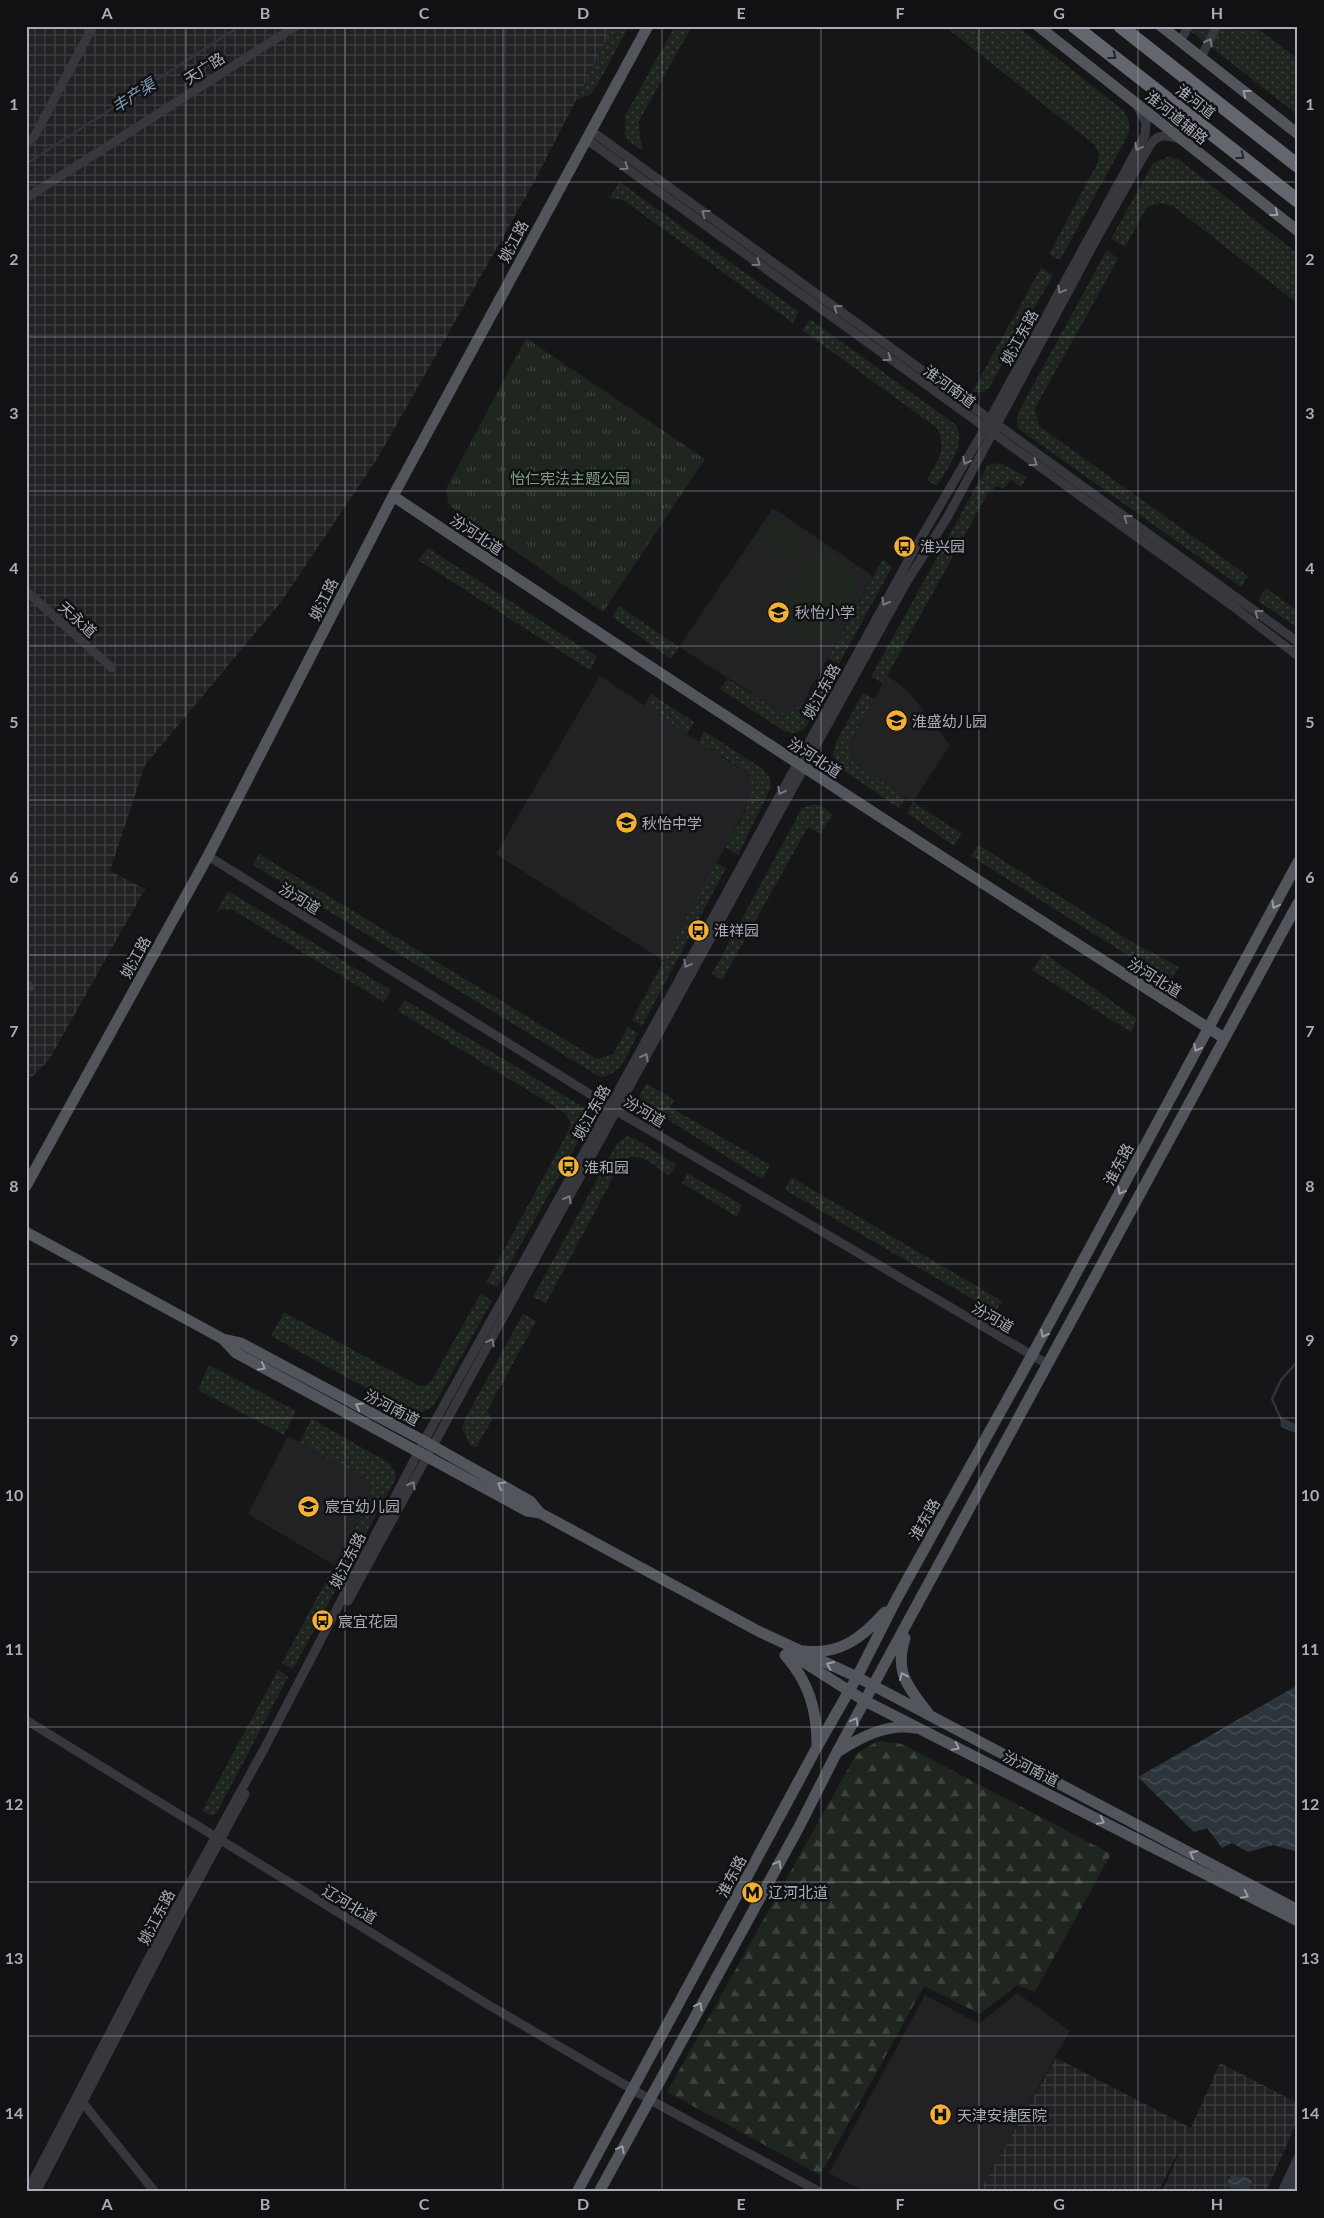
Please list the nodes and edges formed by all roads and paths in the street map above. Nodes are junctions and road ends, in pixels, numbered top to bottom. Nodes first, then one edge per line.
1 (93, 26) edge
2 (296, 26) edge
3 (648, 26) edge
4 (1038, 26) edge
5 (1074, 26) edge
6 (1120, 26) edge
7 (1161, 26) edge
8 (1189, 26) edge
9 (1217, 26) edge
10 (1180, 41) junction
11 (1200, 57) junction
12 (1136, 103) junction
13 (588, 134) junction
14 (1298, 134) edge
15 (1181, 140) junction
16 (26, 142) edge
17 (1298, 166) edge
18 (26, 198) edge
19 (1298, 201) edge
20 (1298, 231) edge
21 (990, 419) junction
22 (998, 425) junction
23 (985, 428) junction
24 (993, 434) junction
25 (394, 496) junction
26 (26, 591) edge
27 (1298, 642) edge
28 (1298, 656) edge
29 (112, 668) dead end
30 (800, 765) junction
31 (208, 856) junction
32 (1298, 862) edge
33 (1298, 902) edge
34 (1208, 1028) junction
35 (1224, 1038) junction
36 (614, 1109) junction
37 (26, 1186) edge
38 (26, 1232) edge
39 (223, 1339) junction
40 (1032, 1356) junction
41 (1047, 1364) junction
42 (429, 1444) junction
43 (422, 1455) junction
44 (540, 1512) junction
45 (896, 1600) junction
46 (910, 1621) junction
47 (758, 1631) junction
48 (778, 1646) junction
49 (798, 1651) junction
50 (857, 1677) junction
51 (874, 1686) junction
52 (849, 1692) junction
53 (865, 1701) junction
54 (931, 1716) junction
55 (26, 1720) edge
56 (924, 1730) junction
57 (817, 1747) junction
58 (837, 1752) junction
59 (217, 1839) junction
60 (1298, 1910) edge
61 (1298, 1922) edge
62 (632, 2089) junction
63 (648, 2098) junction
64 (80, 2099) junction
65 (1298, 2158) edge
66 (1298, 2178) edge
67 (26, 2192) edge
68 (36, 2192) edge
69 (155, 2192) edge
70 (577, 2192) edge
71 (598, 2192) edge
72 (820, 2192) edge
73 (1282, 2192) edge
74 (1292, 2192) edge

1 - 16 street
2 - 18 street, 天广路
3 - 13 main road, 姚江路
4 - 12 main road, 淮河道辅路
5 -> 19 highway, 淮河道
6 - 17 highway, 淮河道
7 - 10 main road
8 - 10 street
11 -> 9 street
10 - 11 main road
14 -> 11 main road
12 - 15 main road, 淮河道辅路
12 -> 21 street, 姚江东路
21 -> 13 street, 淮河南道
13 -> 23 street, 淮河南道
13 - 25 main road, 姚江路
15 -> 20 main road, 淮河道辅路
15 - 22 street, 姚江东路
21 - 22 street, 淮河南道
21 - 23 street, 姚江东路
22 - 24 street, 姚江东路
27 -> 22 street, 淮河南道
23 - 24 street, 淮河南道
23 -> 30 street, 姚江东路
24 -> 28 street, 淮河南道
24 - 30 street, 姚江东路
25 - 30 main road, 汾河北道
25 - 31 main road, 姚江路
26 - 29 street, 天永道
30 - 34 main road, 汾河北道
30 - 36 street, 姚江东路
31 - 36 street, 汾河道
31 - 37 main road, 姚江路
32 -> 34 main road, 淮东路
33 - 35 main road
34 - 35 main road, 汾河北道
34 -> 40 main road, 淮东路
35 - 41 main road
36 - 40 street, 汾河道
36 - 42 street, 姚江东路
38 - 39 main road, 汾河南道
42 -> 39 main road, 汾河南道
39 -> 43 main road, 汾河南道
40 - 41 street, 汾河道
40 - 45 main road, 淮东路
41 - 46 main road
42 - 43 street, 姚江东路
44 -> 42 main road, 汾河南道
43 - 44 main road, 汾河南道
43 - 59 street, 姚江东路
44 - 47 main road, 汾河南道
45 - 49 main road
45 - 50 main road, 淮东路
46 - 51 main road
54 -> 46 main road
47 - 48 main road, 汾河南道
47 - 49 main road, 汾河南道
48 - 52 main road, 汾河南道
48 - 57 main road
50 -> 49 main road, 汾河南道
50 - 51 main road, 汾河南道
50 - 52 main road, 淮东路
51 - 53 main road
51 - 54 main road, 汾河南道
52 - 53 main road, 汾河南道
52 - 57 main road, 淮东路
53 - 56 main road, 汾河南道
58 -> 53 main road
60 -> 54 main road, 汾河南道
55 - 59 street, 辽河北道
56 - 58 main road
56 -> 61 main road, 汾河南道
57 - 62 main road, 淮东路
63 -> 58 main road
59 - 62 street, 辽河北道
59 - 64 street, 姚江东路
62 - 63 street, 辽河北道
62 - 70 main road, 淮东路
71 -> 63 main road
63 - 72 street, 辽河北道
64 - 67 street, 姚江东路
64 - 68 street, 姚江东路
64 - 69 street
65 - 73 street
66 - 74 street

